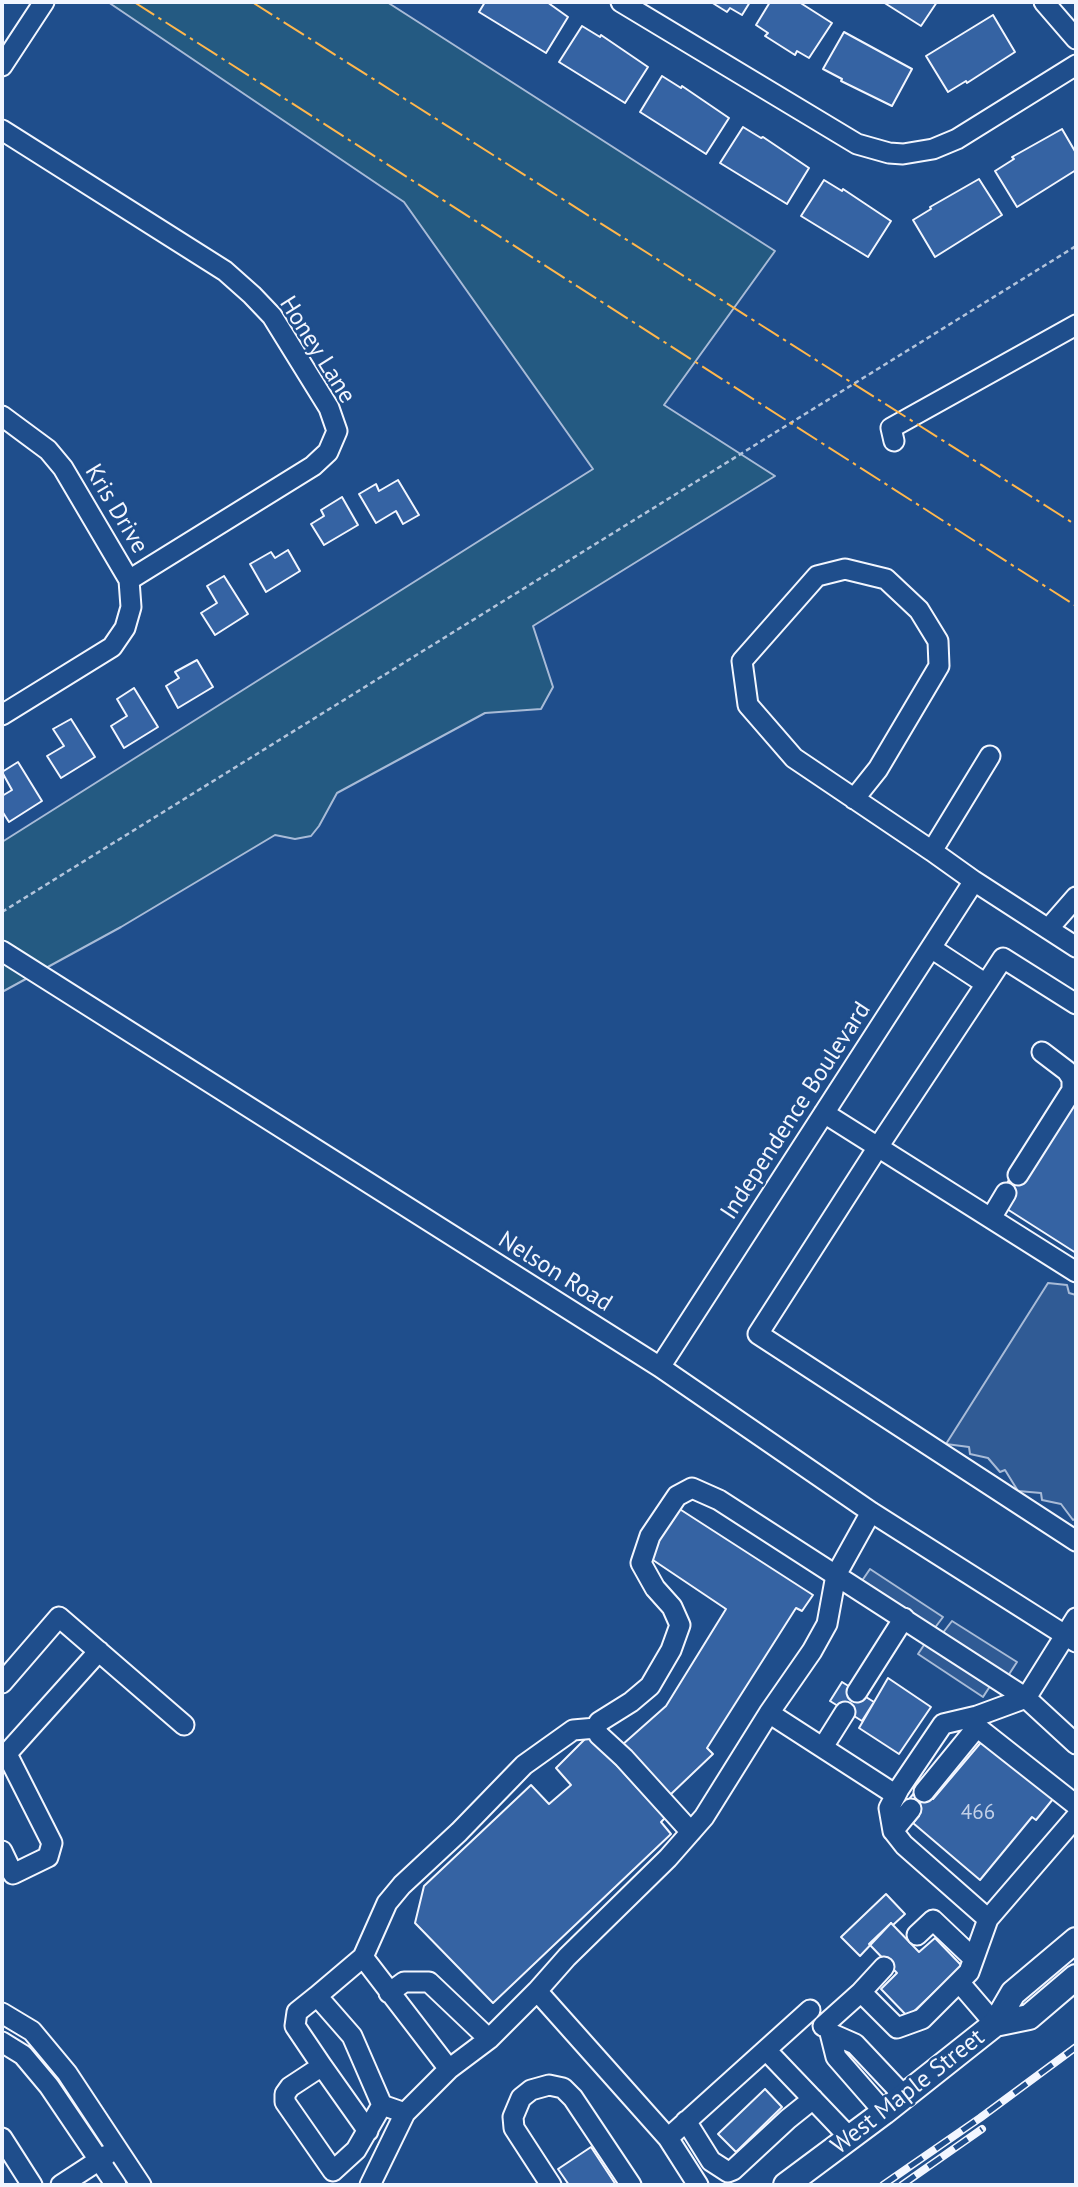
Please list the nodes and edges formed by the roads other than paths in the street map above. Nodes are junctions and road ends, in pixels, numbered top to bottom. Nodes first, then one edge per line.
1 (44, 2) edge
2 (621, 2) edge
3 (1044, 2) edge
4 (1076, 39) edge
5 (1076, 65) edge
6 (2, 66) edge
7 (2, 130) edge
8 (1076, 325) edge
9 (2, 416) edge
10 (894, 441) dead end
11 (129, 580) junction
12 (2, 715) edge
13 (990, 756) dead end
14 (854, 799) junction
15 (932, 850) junction
16 (974, 881) junction
17 (1076, 897) edge
18 (1048, 929) junction
19 (1076, 947) edge
20 (931, 948) junction
21 (2, 951) edge
22 (986, 984) junction
23 (1076, 1004) edge
24 (1042, 1052) dead end
25 (824, 1113) junction
26 (878, 1147) junction
27 (1018, 1175) dead end
28 (1006, 1193) dead end
29 (990, 1218) junction
30 (1076, 1272) edge
31 (660, 1367) junction
32 (871, 1512) junction
33 (1076, 1541) edge
34 (836, 1575) junction
35 (904, 1618) junction
36 (1076, 1618) edge
37 (1071, 1638) edge
38 (99, 1651) junction
39 (2, 1683) edge
40 (858, 1692) dead end
41 (1026, 1698) junction
42 (845, 1712) dead end
43 (769, 1713) junction
44 (977, 1721) junction
45 (184, 1725) dead end
46 (596, 1728) junction
47 (1076, 1744) edge
48 (823, 1747) junction
49 (4, 1756) edge
50 (912, 1769) junction
51 (896, 1795) junction
52 (1076, 1805) edge
53 (911, 1809) dead end
54 (1076, 1817) edge
55 (893, 1831) junction
56 (691, 1832) junction
57 (2, 1851) edge
58 (988, 1919) junction
59 (917, 1935) dead end
60 (1076, 1940) edge
61 (363, 1957) junction
62 (973, 1958) junction
63 (884, 1967) dead end
64 (1076, 1977) edge
65 (959, 1982) junction
66 (537, 1991) junction
67 (861, 1992) junction
68 (389, 1993) junction
69 (317, 1996) junction
70 (810, 2010) dead end
71 (2, 2013) edge
72 (995, 2024) junction
73 (824, 2026) dead end
74 (489, 2039) junction
75 (2, 2042) edge
76 (766, 2050) junction
77 (322, 2066) junction
78 (449, 2069) junction
79 (904, 2096) junction
80 (813, 2099) junction
81 (382, 2105) junction
82 (884, 2112) junction
83 (405, 2113) junction
84 (686, 2121) junction
85 (368, 2131) junction
86 (2, 2138) edge
87 (668, 2138) junction
88 (850, 2138) junction
89 (117, 2150) junction
90 (99, 2161) junction
91 (32, 2185) edge
92 (61, 2185) edge
93 (116, 2185) edge
94 (141, 2185) edge
95 (370, 2185) edge
96 (551, 2185) edge
97 (631, 2185) edge
98 (698, 2185) edge
99 (786, 2185) edge

1 - 6 street
2 - 5 street
3 - 4 street
7 - 11 street, Honey Lane
8 - 10 street
9 - 11 street, Kris Drive
11 - 12 street, Kris Drive
13 - 15 street
14 - 14 street
14 - 15 street
15 - 16 street
16 - 18 street
16 - 20 street, Independence Boulevard
17 - 18 street
18 - 19 street
20 - 22 street
20 - 25 street, Independence Boulevard
21 - 31 street, Nelson Road
22 - 23 street
22 - 26 street
24 - 27 street
25 - 26 street
25 - 31 street, Independence Boulevard
26 - 29 street
26 - 33 street
28 - 29 street
29 - 30 street
31 - 32 street, Nelson Road
32 - 34 street
32 - 37 street, Nelson Road
34 - 35 street
34 - 43 street
34 - 46 street
35 - 40 street
35 - 41 street
36 - 37 street
37 - 41 street
38 - 39 street
38 - 45 street
38 - 49 street
41 - 44 street
41 - 47 street
42 - 48 street
43 - 48 street
43 - 56 street
44 - 50 street
44 - 50 street
44 - 52 street
46 - 56 street
46 - 61 street
48 - 51 street
49 - 57 street
50 - 51 street
51 - 55 street
53 - 55 street
54 - 58 street
55 - 58 street
56 - 66 street
58 - 62 street
59 - 62 street
60 - 72 main road, West Maple Street
61 - 68 street
61 - 69 street
62 - 65 street
63 - 67 street
64 - 72 main road, West Maple Street
65 - 67 street
65 - 72 street
66 - 74 street
66 - 87 street
67 - 73 street
68 - 74 street
68 - 78 street
69 - 77 street
69 - 81 street
70 - 76 street
71 - 89 street
72 - 79 main road, West Maple Street
74 - 78 street
75 - 90 street
76 - 80 street
76 - 84 street
77 - 85 street
77 - 85 street
78 - 83 street
79 - 82 main road, West Maple Street
79 - 82 street
80 - 84 street
80 - 88 street
81 - 83 street
81 - 85 street
82 - 88 main road, West Maple Street
83 - 95 street
84 - 87 street
86 - 91 street
87 - 98 street
88 - 99 main road, West Maple Street
89 - 90 street
89 - 94 street
90 - 92 street
90 - 93 street
96 - 97 street

